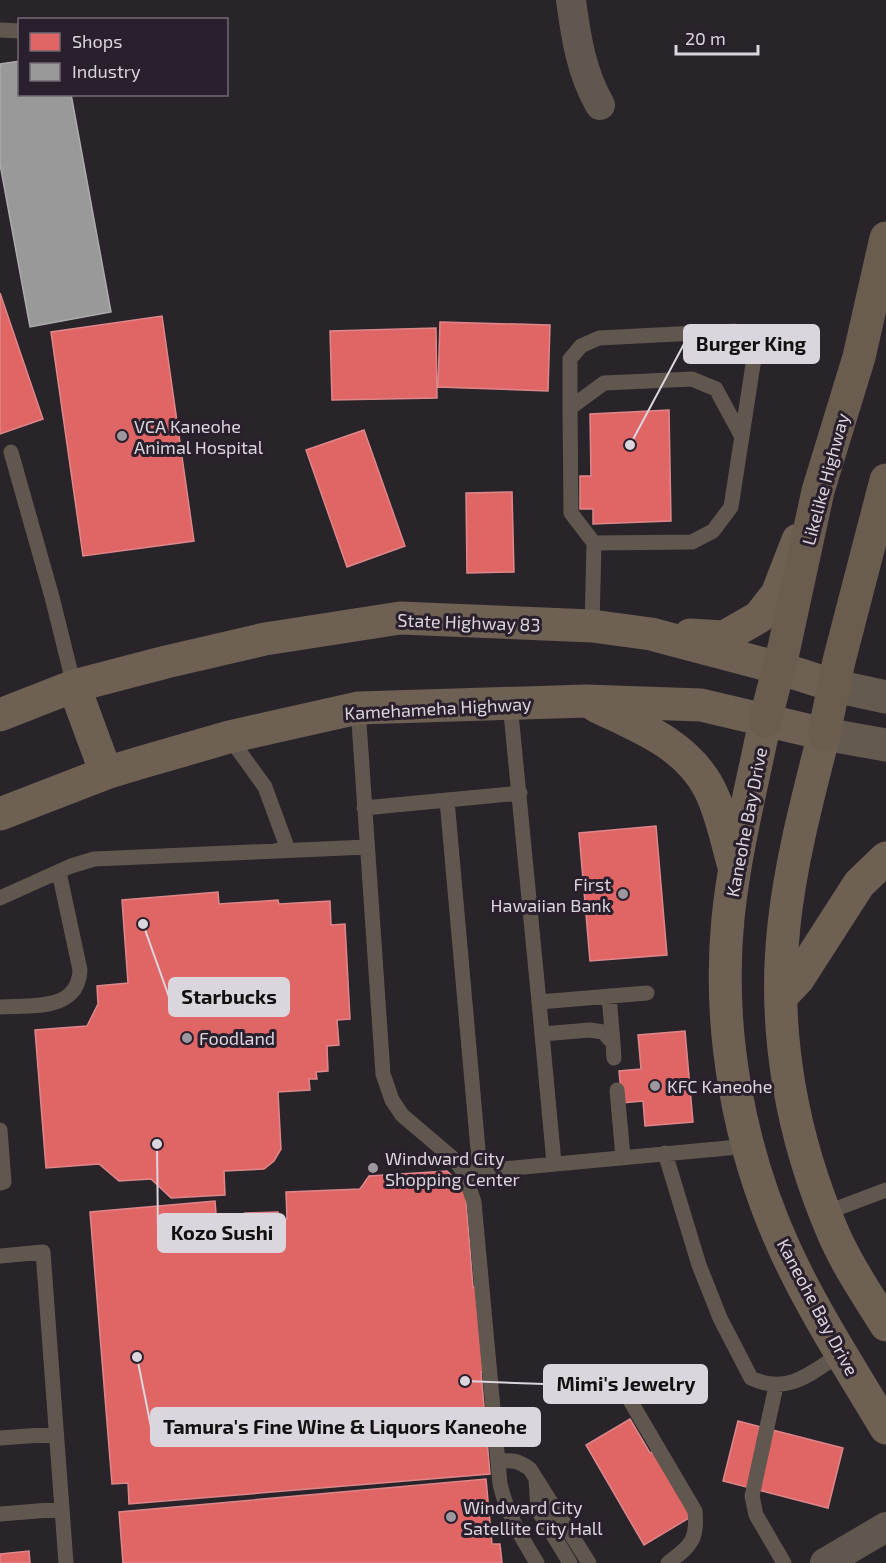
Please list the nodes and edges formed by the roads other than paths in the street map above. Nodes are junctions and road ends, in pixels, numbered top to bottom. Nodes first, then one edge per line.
1 (571, 0) edge
2 (0, 30) edge
3 (18, 31) edge
4 (600, 105) dead end
5 (886, 237) edge
6 (570, 408) junction
7 (742, 437) junction
8 (12, 452) dead end
9 (886, 480) edge
10 (818, 491) junction
11 (594, 543) junction
12 (592, 626) junction
13 (651, 634) junction
14 (779, 668) junction
15 (74, 686) junction
16 (835, 686) junction
17 (886, 697) edge
18 (586, 701) junction
19 (510, 703) junction
20 (358, 708) junction
21 (0, 715) edge
22 (765, 721) junction
23 (824, 734) junction
24 (228, 737) junction
25 (886, 745) edge
26 (106, 773) junction
27 (520, 793) junction
28 (447, 800) junction
29 (364, 808) junction
30 (0, 814) edge
31 (367, 847) junction
32 (274, 851) junction
33 (886, 858) edge
34 (734, 867) junction
35 (58, 872) junction
36 (0, 897) edge
37 (647, 993) dead end
38 (609, 996) junction
39 (782, 997) junction
40 (539, 1002) junction
41 (0, 1007) edge
42 (542, 1034) junction
43 (617, 1090) dead end
44 (0, 1130) edge
45 (749, 1146) junction
46 (665, 1153) junction
47 (623, 1157) junction
48 (554, 1163) junction
49 (472, 1172) junction
50 (0, 1183) edge
51 (886, 1190) edge
52 (825, 1213) junction
53 (0, 1256) edge
54 (886, 1325) edge
55 (842, 1353) junction
56 (776, 1386) junction
57 (628, 1397) dead end
58 (886, 1428) edge
59 (56, 1434) junction
60 (0, 1438) edge
61 (498, 1462) junction
62 (535, 1478) junction
63 (62, 1509) junction
64 (0, 1514) edge
65 (886, 1527) edge
66 (683, 1551) junction
67 (66, 1563) edge
68 (537, 1563) edge
69 (570, 1563) edge
70 (589, 1563) edge
71 (654, 1563) edge
72 (668, 1563) edge
73 (784, 1563) edge
74 (825, 1563) edge

1 - 4 street
2 - 3 lane
5 - 10 highway, Likelike Highway
6 - 7 lane
6 - 7 lane
6 - 11 lane
7 - 11 lane
8 - 15 lane
9 - 16 highway
10 - 13 main road
10 - 14 highway, Likelike Highway
11 - 12 lane
12 - 13 main road, State Highway 83
12 - 15 main road, State Highway 83
13 - 14 main road, State Highway 83
14 - 16 main road, State Highway 83
14 - 22 highway, Likelike Highway
15 - 21 main road, State Highway 83
15 - 26 main road
16 - 17 main road
16 - 23 highway
18 - 19 main road, Kamehameha Highway
18 - 22 main road, Kamehameha Highway
18 - 34 main road
19 - 20 main road, Kamehameha Highway
19 - 27 lane
20 - 24 main road, Kamehameha Highway
20 - 29 lane
22 - 23 main road, Kamehameha Highway
22 - 34 main road, Kaneohe Bay Drive
23 - 25 main road, Kamehameha Highway
23 - 39 main road
24 - 26 main road, Kamehameha Highway
24 - 32 lane
26 - 30 main road, Kamehameha Highway
27 - 28 lane
27 - 40 lane
28 - 29 lane
28 - 49 lane
29 - 31 lane
31 - 32 lane
31 - 49 lane
32 - 35 lane
33 - 39 main road
34 - 45 main road, Kaneohe Bay Drive
35 - 36 lane
35 - 41 lane
37 - 38 lane
38 - 40 lane
38 - 42 lane
39 - 52 main road
40 - 42 lane
42 - 48 lane
43 - 47 lane
44 - 50 lane
45 - 46 lane
45 - 55 main road, Kaneohe Bay Drive
46 - 47 lane
46 - 56 lane
47 - 48 lane
48 - 49 lane
49 - 61 lane
51 - 52 lane
52 - 54 main road
53 - 59 lane
55 - 56 lane
55 - 58 main road, Kaneohe Bay Drive
56 - 73 lane
57 - 66 lane
59 - 60 lane
59 - 63 lane
61 - 62 lane
61 - 68 lane
62 - 69 lane
62 - 70 lane
63 - 64 lane
63 - 67 lane
65 - 74 street
66 - 71 lane
66 - 72 lane

